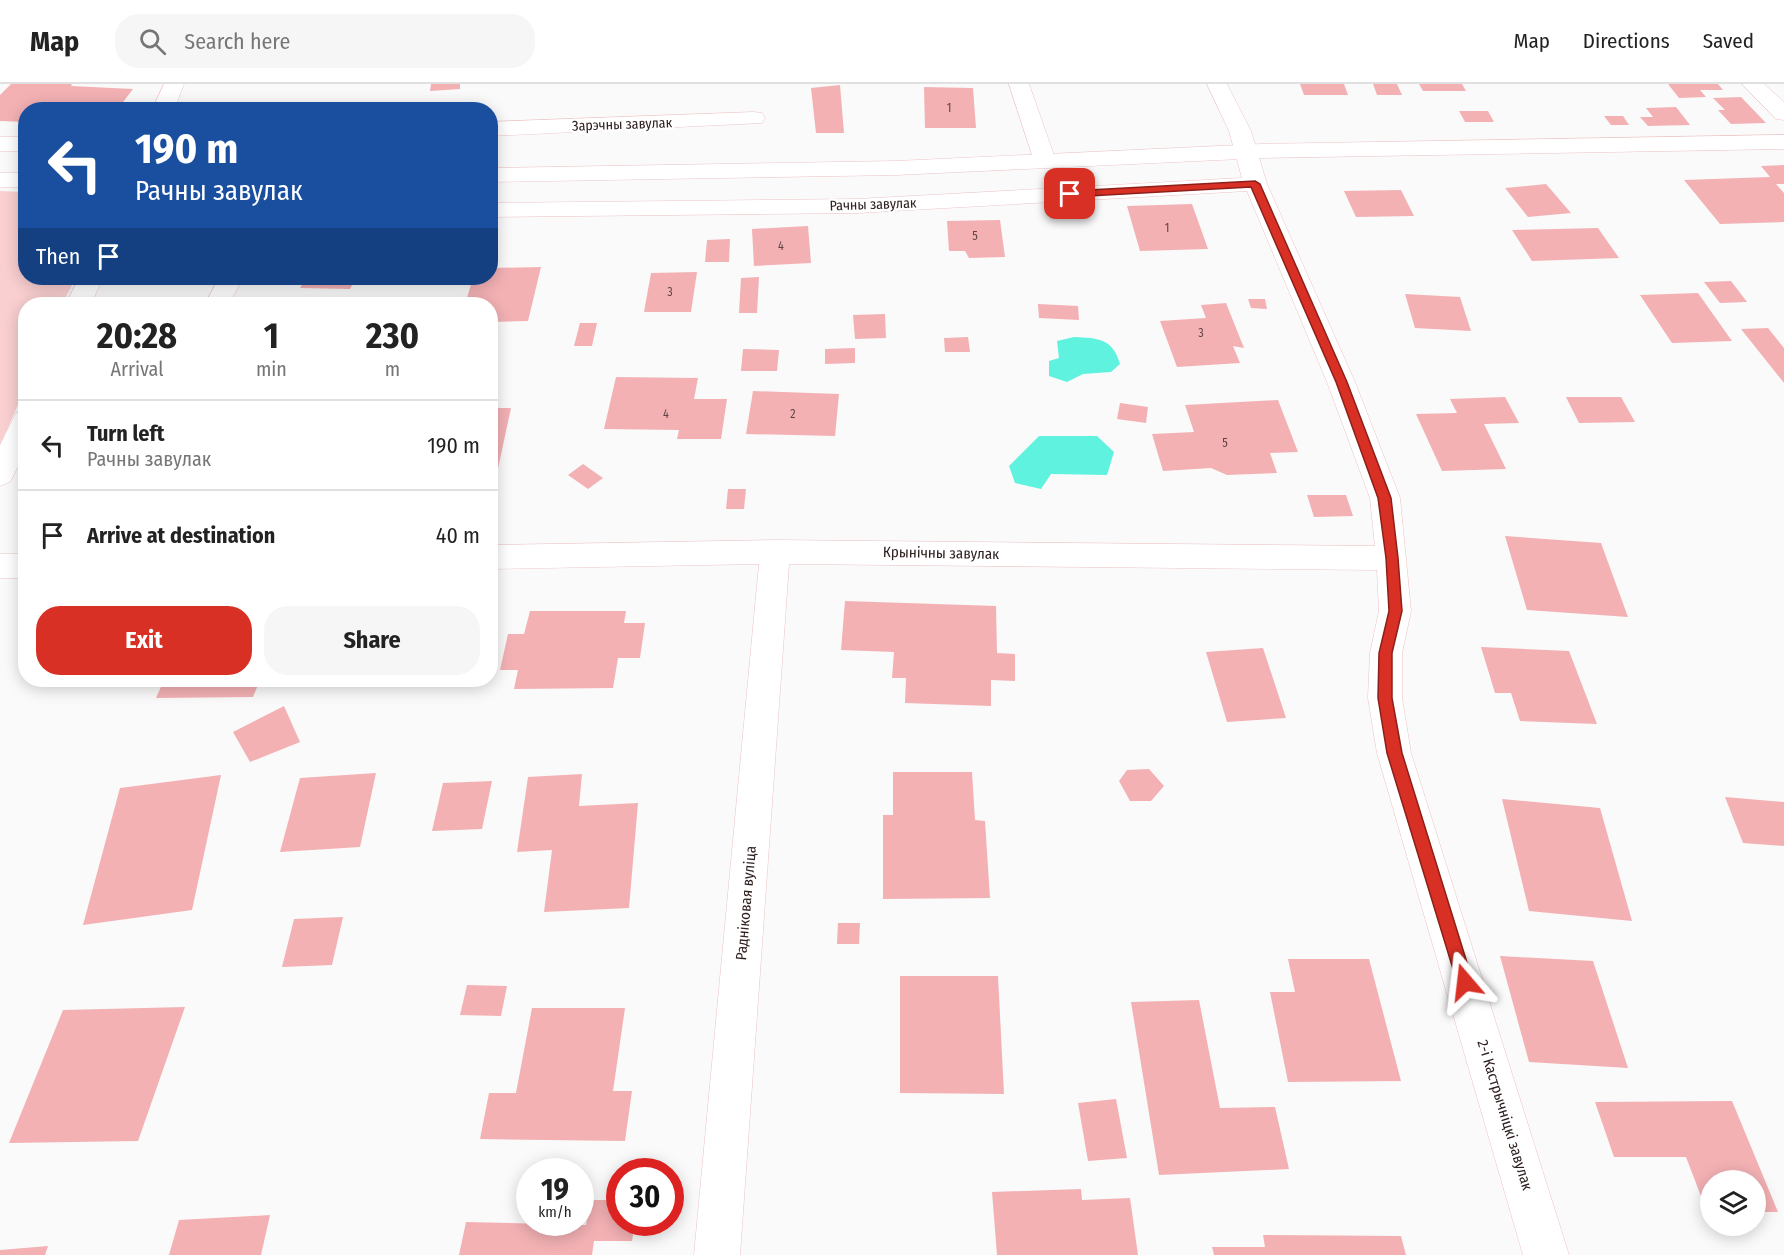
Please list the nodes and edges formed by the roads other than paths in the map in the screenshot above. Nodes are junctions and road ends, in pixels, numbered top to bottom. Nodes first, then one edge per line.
1 (174, 84) edge
2 (1019, 84) edge
3 (1216, 84) edge
4 (1752, 84) edge
5 (166, 102) edge
6 (1784, 114) edge
7 (754, 118) dead end
8 (498, 129) edge
9 (1784, 142) edge
10 (0, 144) edge
11 (18, 144) edge
12 (1245, 152) junction
13 (1045, 161) junction
14 (498, 175) edge
15 (0, 180) edge
16 (18, 180) edge
17 (1255, 184) junction
18 (498, 210) edge
19 (18, 437) edge
20 (0, 475) edge
21 (775, 552) junction
22 (498, 557) edge
23 (1392, 558) junction
24 (0, 566) edge
25 (18, 566) edge
26 (717, 1255) edge
27 (1546, 1255) edge

1 - 5 street
2 - 13 street
3 - 12 street, 2-і Кастрычніцкі завулак
4 - 6 street
7 - 8 street, Зарэчны завулак
9 - 12 street
10 - 11 street
12 - 13 street
12 - 17 street, 2-і Кастрычніцкі завулак
13 - 14 street
15 - 16 street
17 - 18 street, Рачны завулак
17 - 23 street, 2-і Кастрычніцкі завулак
19 - 20 street
21 - 22 street, Крынічны завулак
21 - 23 street, Крынічны завулак
21 - 26 street, Радніковая вуліца
23 - 27 street, 2-і Кастрычніцкі завулак
24 - 25 street

